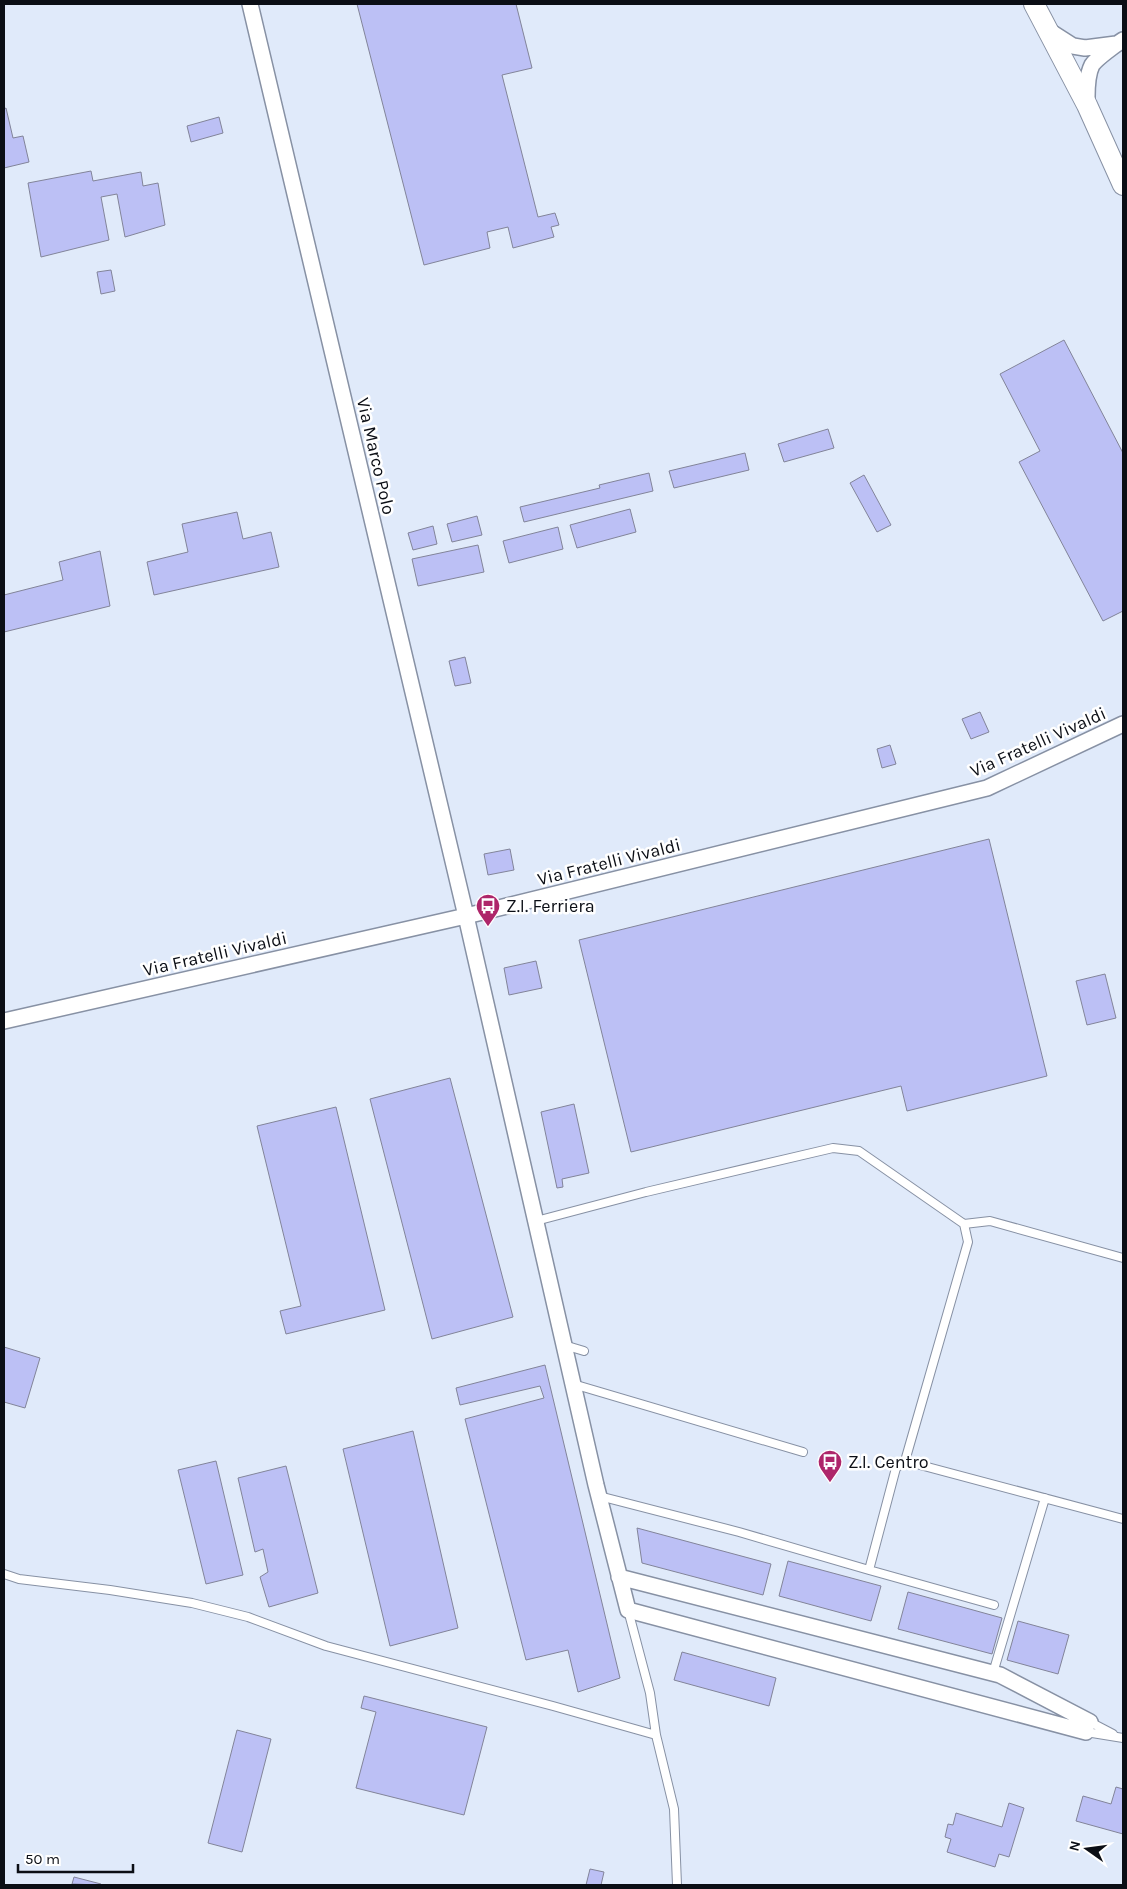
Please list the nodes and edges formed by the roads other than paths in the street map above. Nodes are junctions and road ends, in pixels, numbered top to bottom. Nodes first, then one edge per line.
1 (250, 4) edge
2 (1034, 4) edge
3 (1048, 30) junction
4 (1120, 42) edge
5 (1087, 105) junction
6 (1123, 185) edge
7 (1123, 724) edge
8 (466, 916) junction
9 (4, 1021) edge
10 (536, 1221) junction
11 (964, 1224) junction
12 (1123, 1258) edge
13 (564, 1345) junction
14 (584, 1351) dead end
15 (573, 1384) junction
16 (803, 1452) dead end
17 (905, 1461) junction
18 (599, 1496) junction
19 (1045, 1498) junction
20 (1123, 1519) edge
21 (870, 1570) junction
22 (4, 1574) edge
23 (620, 1577) junction
24 (994, 1605) dead end
25 (628, 1610) junction
26 (994, 1673) junction
27 (1088, 1727) junction
28 (656, 1735) junction
29 (1121, 1738) edge
30 (677, 1885) edge

1 - 8 street, Via Marco Polo
2 - 3 main road
3 - 4 street
3 - 5 main road
4 - 5 street
5 - 6 main road
7 - 8 street, Via Fratelli Vivaldi
8 - 9 street, Via Fratelli Vivaldi
8 - 10 street, Via Marco Polo
10 - 11 lane
10 - 13 street, Via Marco Polo
11 - 12 lane
11 - 17 lane
13 - 14 lane
13 - 15 street, Via Marco Polo
15 - 16 lane
15 - 18 street, Via Marco Polo
17 - 19 lane
17 - 21 lane
18 - 21 lane
18 - 23 street, Via Marco Polo
19 - 20 lane
19 - 26 lane
21 - 24 lane
22 - 28 lane
23 - 25 street, Via Marco Polo
23 - 26 street
25 - 27 street
25 - 28 lane
26 - 27 street
27 - 29 lane
28 - 30 lane

